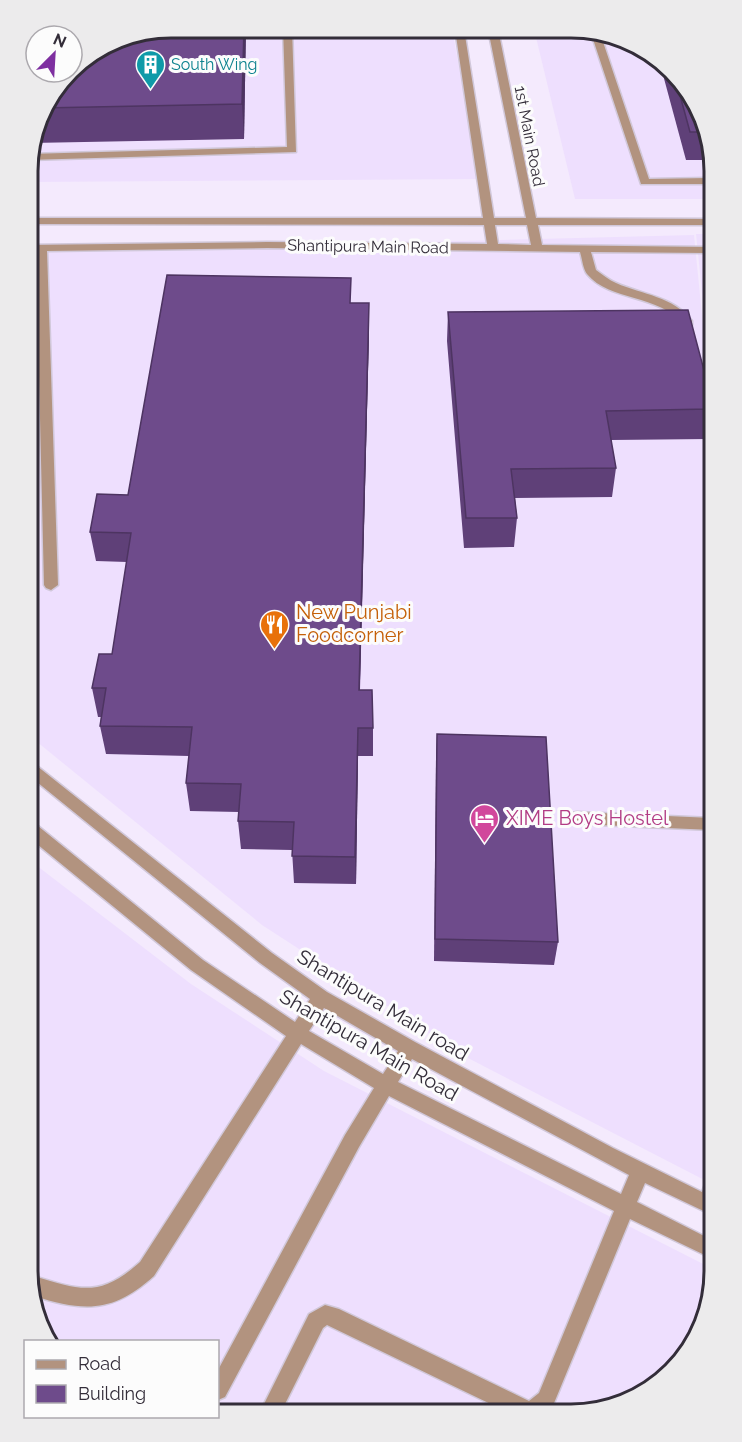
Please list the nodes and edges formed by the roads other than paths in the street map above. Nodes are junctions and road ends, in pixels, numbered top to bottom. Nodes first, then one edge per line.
1 (287, 38) edge
2 (460, 38) edge
3 (496, 38) edge
4 (597, 40) edge
5 (39, 157) edge
6 (704, 181) edge
7 (38, 221) edge
8 (489, 222) junction
9 (532, 222) junction
10 (704, 222) edge
11 (38, 248) edge
12 (493, 248) junction
13 (537, 248) junction
14 (585, 249) junction
15 (704, 250) edge
16 (38, 311) edge
17 (693, 332) edge
18 (51, 585) dead end
19 (38, 775) edge
20 (577, 818) dead end
21 (704, 824) edge
22 (38, 836) edge
23 (321, 997) junction
24 (297, 1033) junction
25 (409, 1048) junction
26 (386, 1085) junction
27 (640, 1171) junction
28 (704, 1202) edge
29 (624, 1208) junction
30 (704, 1246) edge
31 (39, 1288) edge
32 (219, 1388) edge
33 (274, 1405) edge
34 (515, 1405) edge
35 (540, 1405) edge

1 - 5 street
2 - 8 street
3 - 9 street, 1st Main Road
4 - 6 street
7 - 8 street
8 - 9 street
8 - 12 street
9 - 10 street
9 - 13 street, 1st Main Road
11 - 12 street, Shantipura Main Road
12 - 13 street, Shantipura Main Road
13 - 14 street, Shantipura Main Road
14 - 15 street, Shantipura Main Road
14 - 17 street
16 - 18 street
19 - 23 street, Shantipura Main road
20 - 21 street
22 - 24 street, Shantipura Main Road
23 - 24 street
23 - 25 street, Shantipura Main road
24 - 26 street, Shantipura Main Road
24 - 31 street
25 - 26 street
25 - 27 street, Shantipura Main road
26 - 29 street, Shantipura Main Road
26 - 32 street
27 - 28 street, Shantipura Main road
27 - 29 street
29 - 30 street, Shantipura Main Road
29 - 35 street
33 - 34 street

